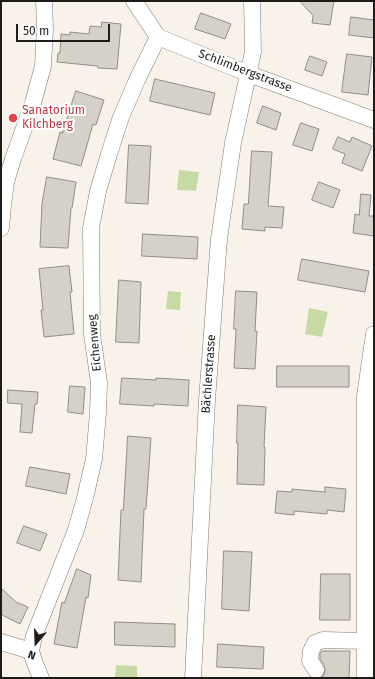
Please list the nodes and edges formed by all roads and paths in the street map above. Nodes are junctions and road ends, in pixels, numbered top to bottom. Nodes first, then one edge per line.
1 (44, 1) edge
2 (134, 1) edge
3 (252, 1) edge
4 (158, 37) junction
5 (249, 74) junction
6 (374, 120) edge
7 (1, 228) edge
8 (374, 334) edge
9 (365, 641) junction
10 (1, 642) edge
11 (31, 651) junction
12 (316, 670) dead end
13 (41, 678) edge
14 (193, 678) edge
15 (365, 678) edge

1 - 7 street
2 - 4 street
3 - 5 street, Bächlerstrasse
4 - 5 street, Schlimbergstrasse
4 - 11 street, Eichenweg
5 - 6 street, Schlimbergstrasse
5 - 14 street, Bächlerstrasse
8 - 9 street
9 - 12 street
9 - 15 street
10 - 11 street
11 - 13 street

